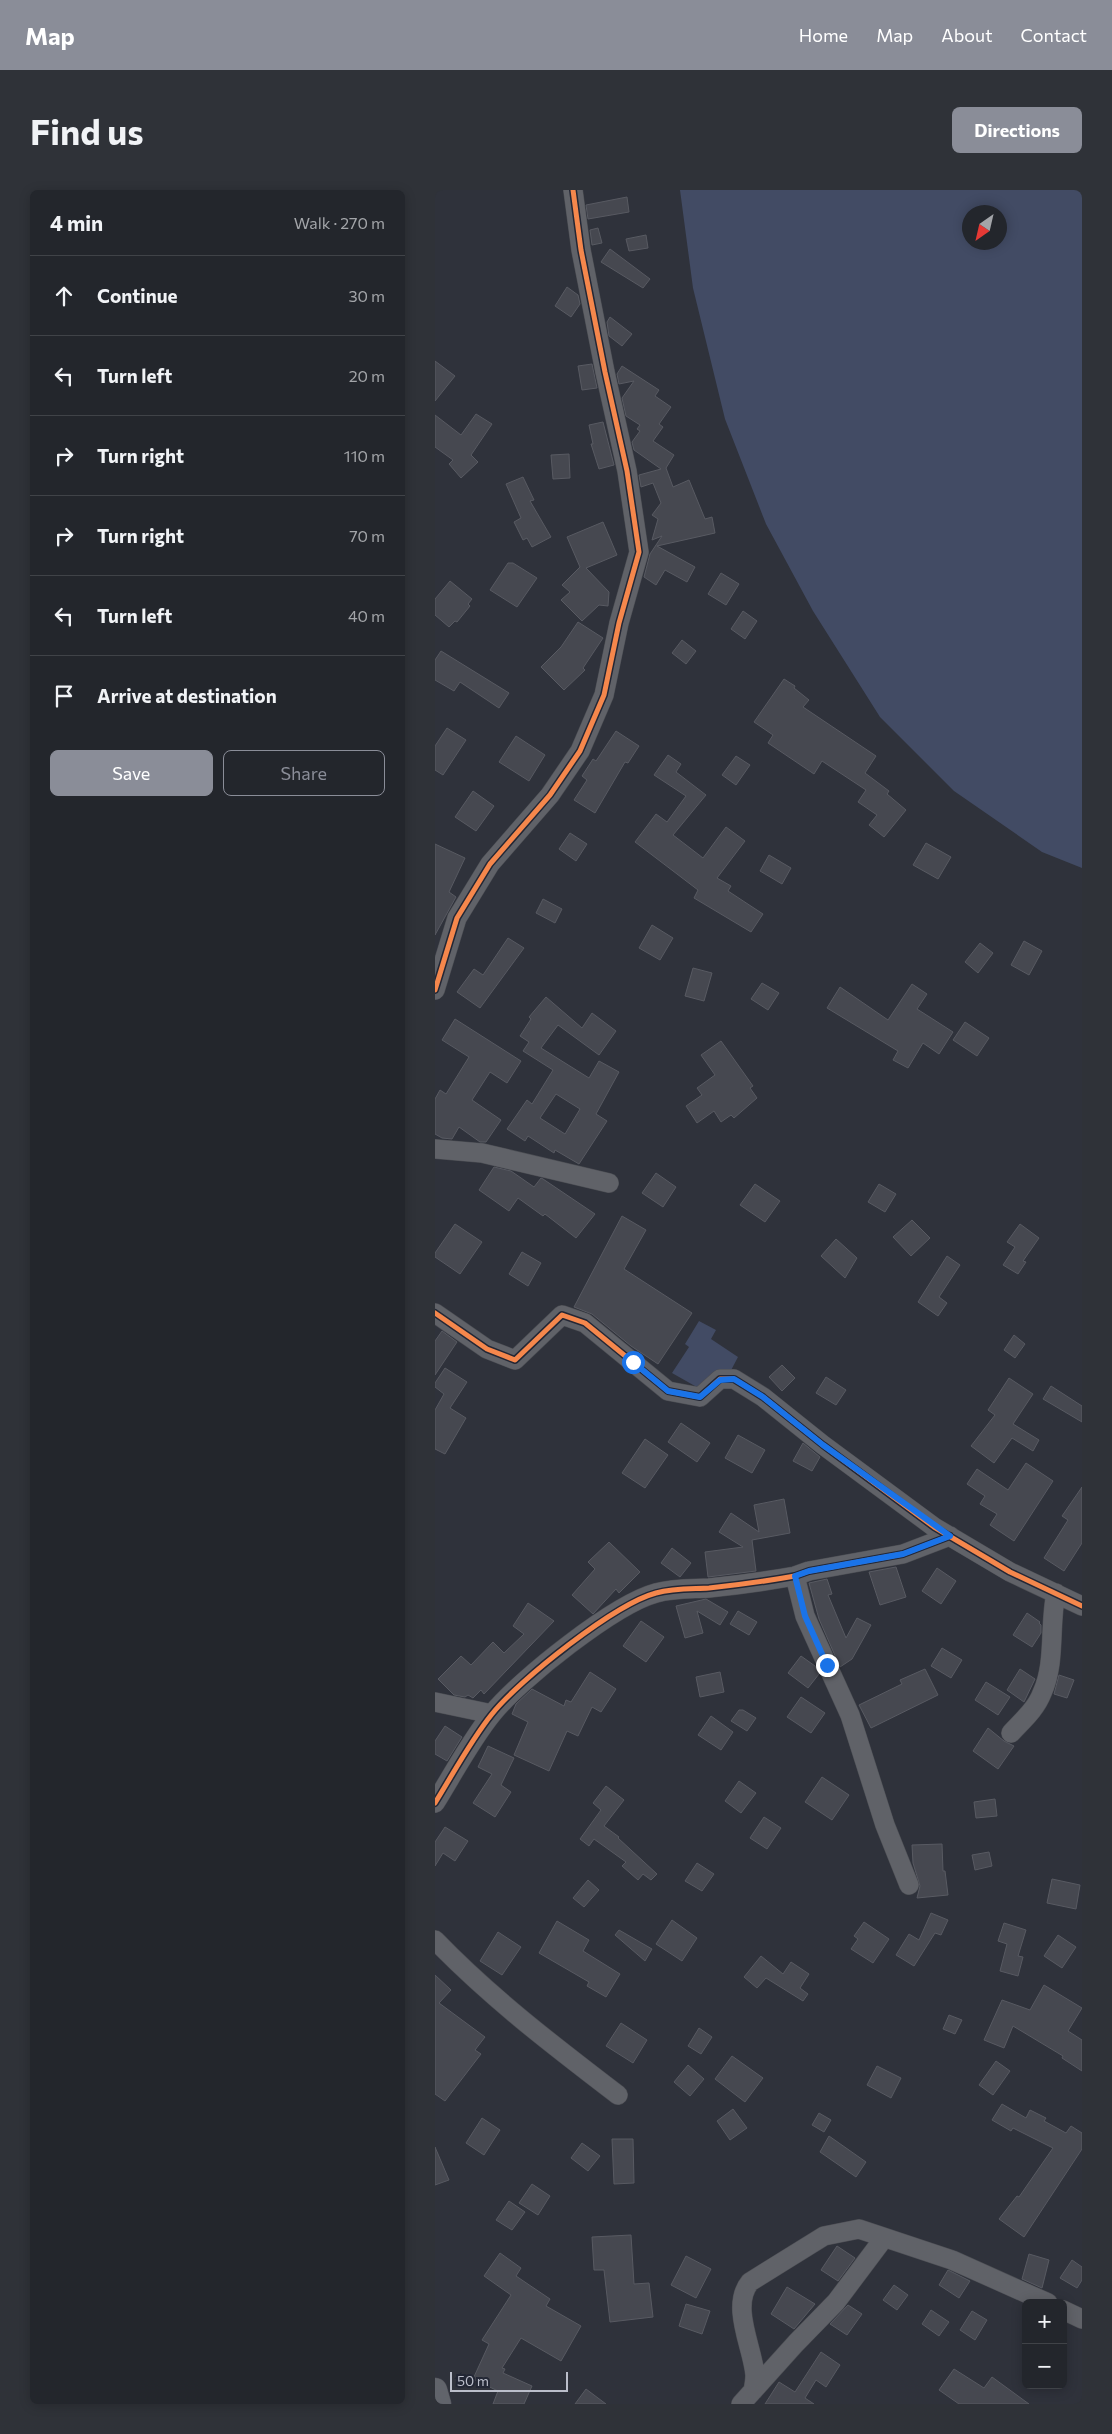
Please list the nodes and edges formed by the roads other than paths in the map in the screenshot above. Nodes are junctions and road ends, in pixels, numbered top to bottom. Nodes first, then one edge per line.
1 (573, 190) edge
2 (435, 990) edge
3 (435, 1149) edge
4 (609, 1183) dead end
5 (435, 1312) edge
6 (950, 1536) junction
7 (795, 1576) junction
8 (1056, 1594) junction
9 (1082, 1606) edge
10 (435, 1702) edge
11 (492, 1714) junction
12 (1011, 1733) dead end
13 (435, 1803) edge
14 (909, 1885) dead end
15 (435, 1940) edge
16 (618, 2095) dead end
17 (884, 2238) junction
18 (1039, 2299) edge
19 (1067, 2312) edge
20 (1082, 2318) edge
21 (435, 2390) edge
22 (748, 2400) edge
23 (439, 2404) edge

1 - 2 street
3 - 4 street
5 - 6 street
6 - 7 street
6 - 8 street
7 - 11 street
7 - 14 street
8 - 9 street
8 - 12 street
10 - 11 street
11 - 13 street
15 - 16 street
17 - 18 street
17 - 22 street
17 - 22 street
19 - 20 street
21 - 23 main road

